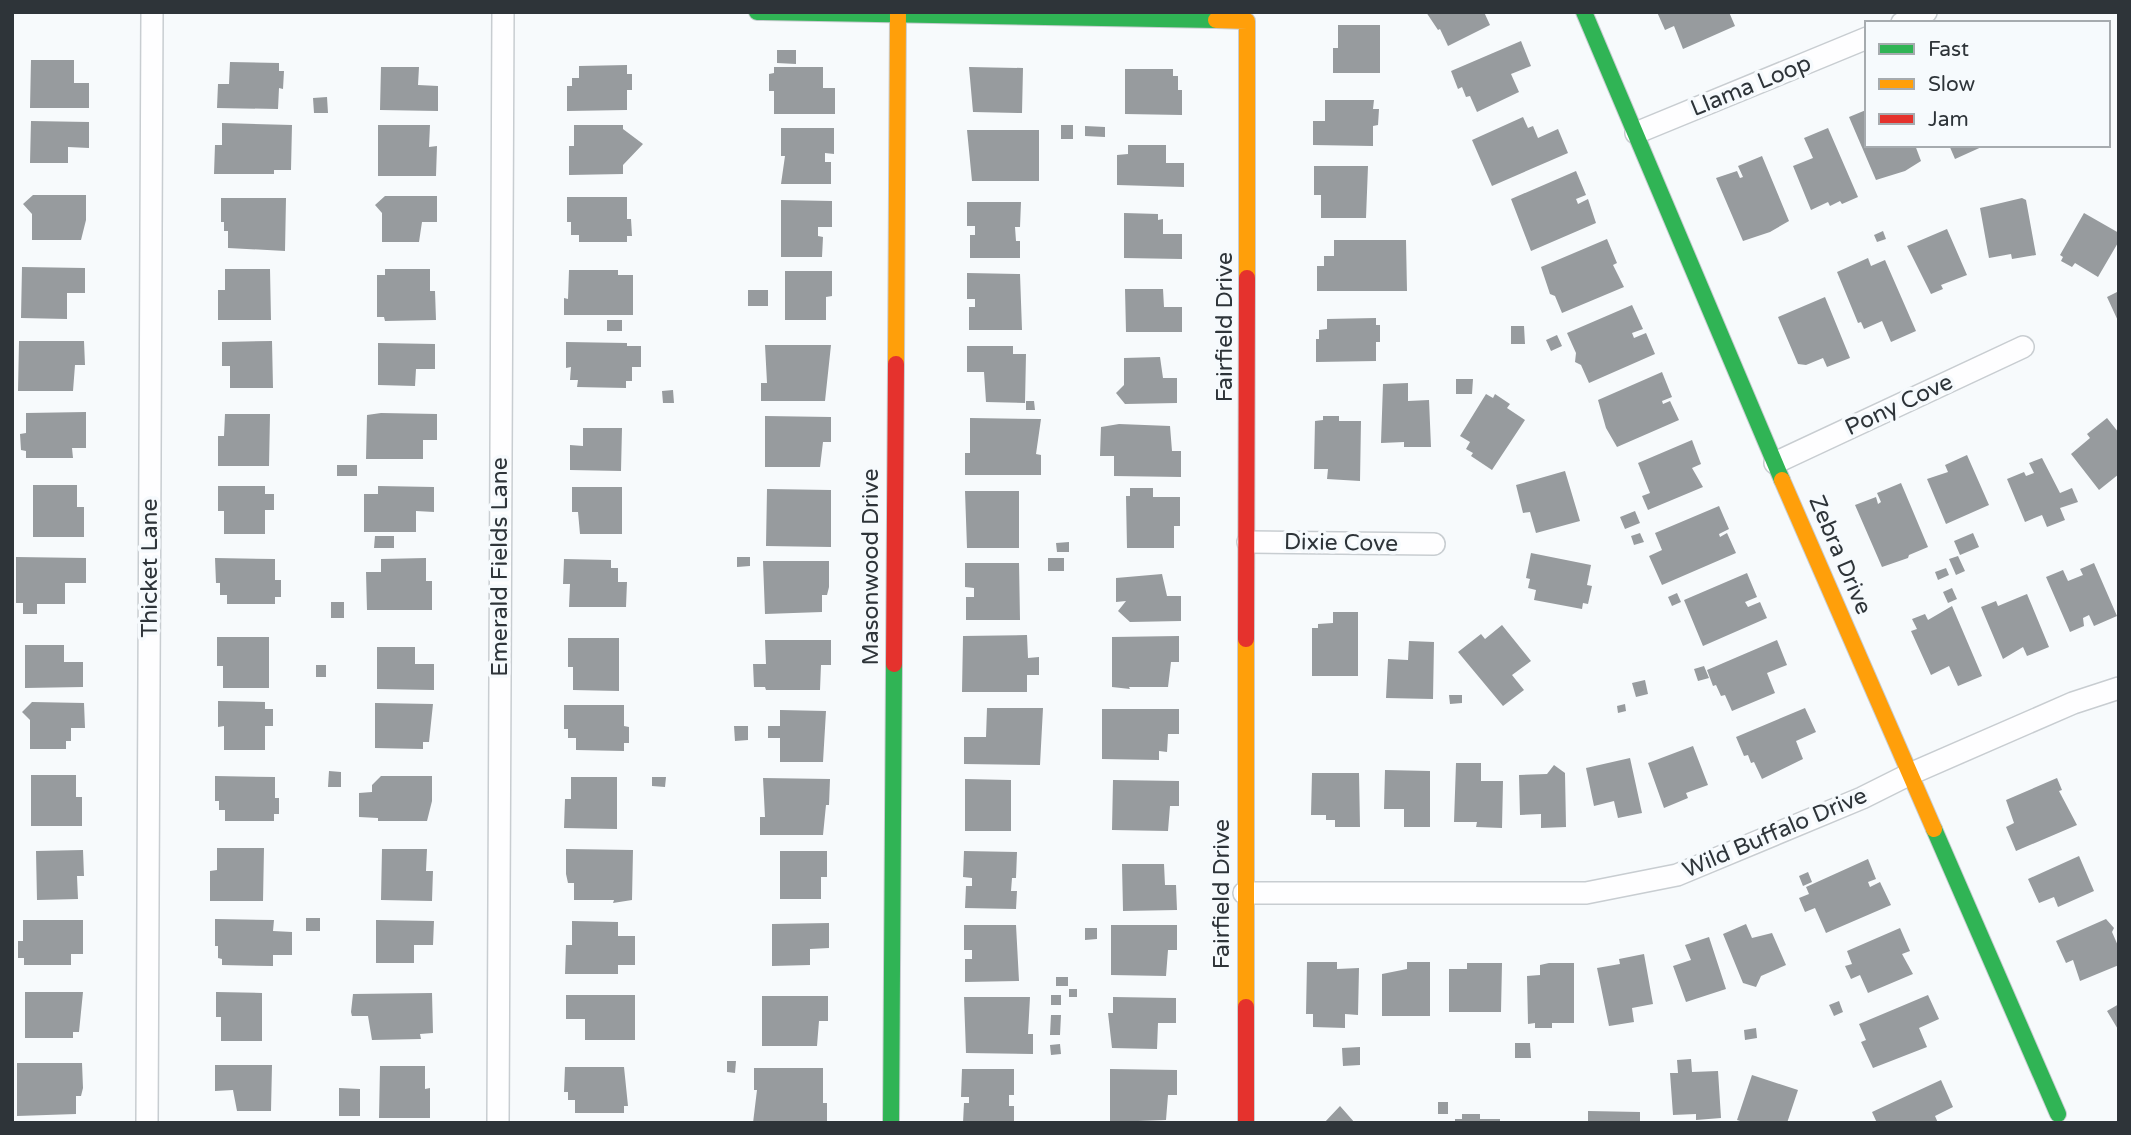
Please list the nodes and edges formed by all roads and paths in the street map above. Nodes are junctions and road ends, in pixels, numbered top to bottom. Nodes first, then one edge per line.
1 (152, 12) edge
2 (503, 12) edge
3 (757, 12) edge
4 (1584, 12) edge
5 (1926, 12) edge
6 (898, 13) edge
7 (1906, 21) edge
8 (1865, 39) edge
9 (1636, 133) junction
10 (2023, 347) dead end
11 (1775, 463) junction
12 (1248, 542) junction
13 (1434, 544) dead end
14 (2119, 688) edge
15 (1910, 774) junction
16 (1244, 893) junction
17 (2059, 1114) dead end
18 (147, 1123) edge
19 (498, 1123) edge
20 (891, 1123) edge
21 (1246, 1123) edge

1 - 18 street, Thicket Lane
2 - 19 street, Emerald Fields Lane
3 - 6 street, Fairfield Drive
4 - 9 street, Zebra Drive
5 - 7 street
6 - 12 street, Fairfield Drive
6 - 20 street, Masonwood Drive
8 - 9 street, Llama Loop
9 - 11 street, Zebra Drive
10 - 11 street, Pony Cove
11 - 15 street, Zebra Drive
12 - 13 street, Dixie Cove
12 - 16 street, Fairfield Drive
14 - 15 street, Wild Buffalo Drive
15 - 16 street, Wild Buffalo Drive
15 - 17 street, Zebra Drive
16 - 21 street, Fairfield Drive

